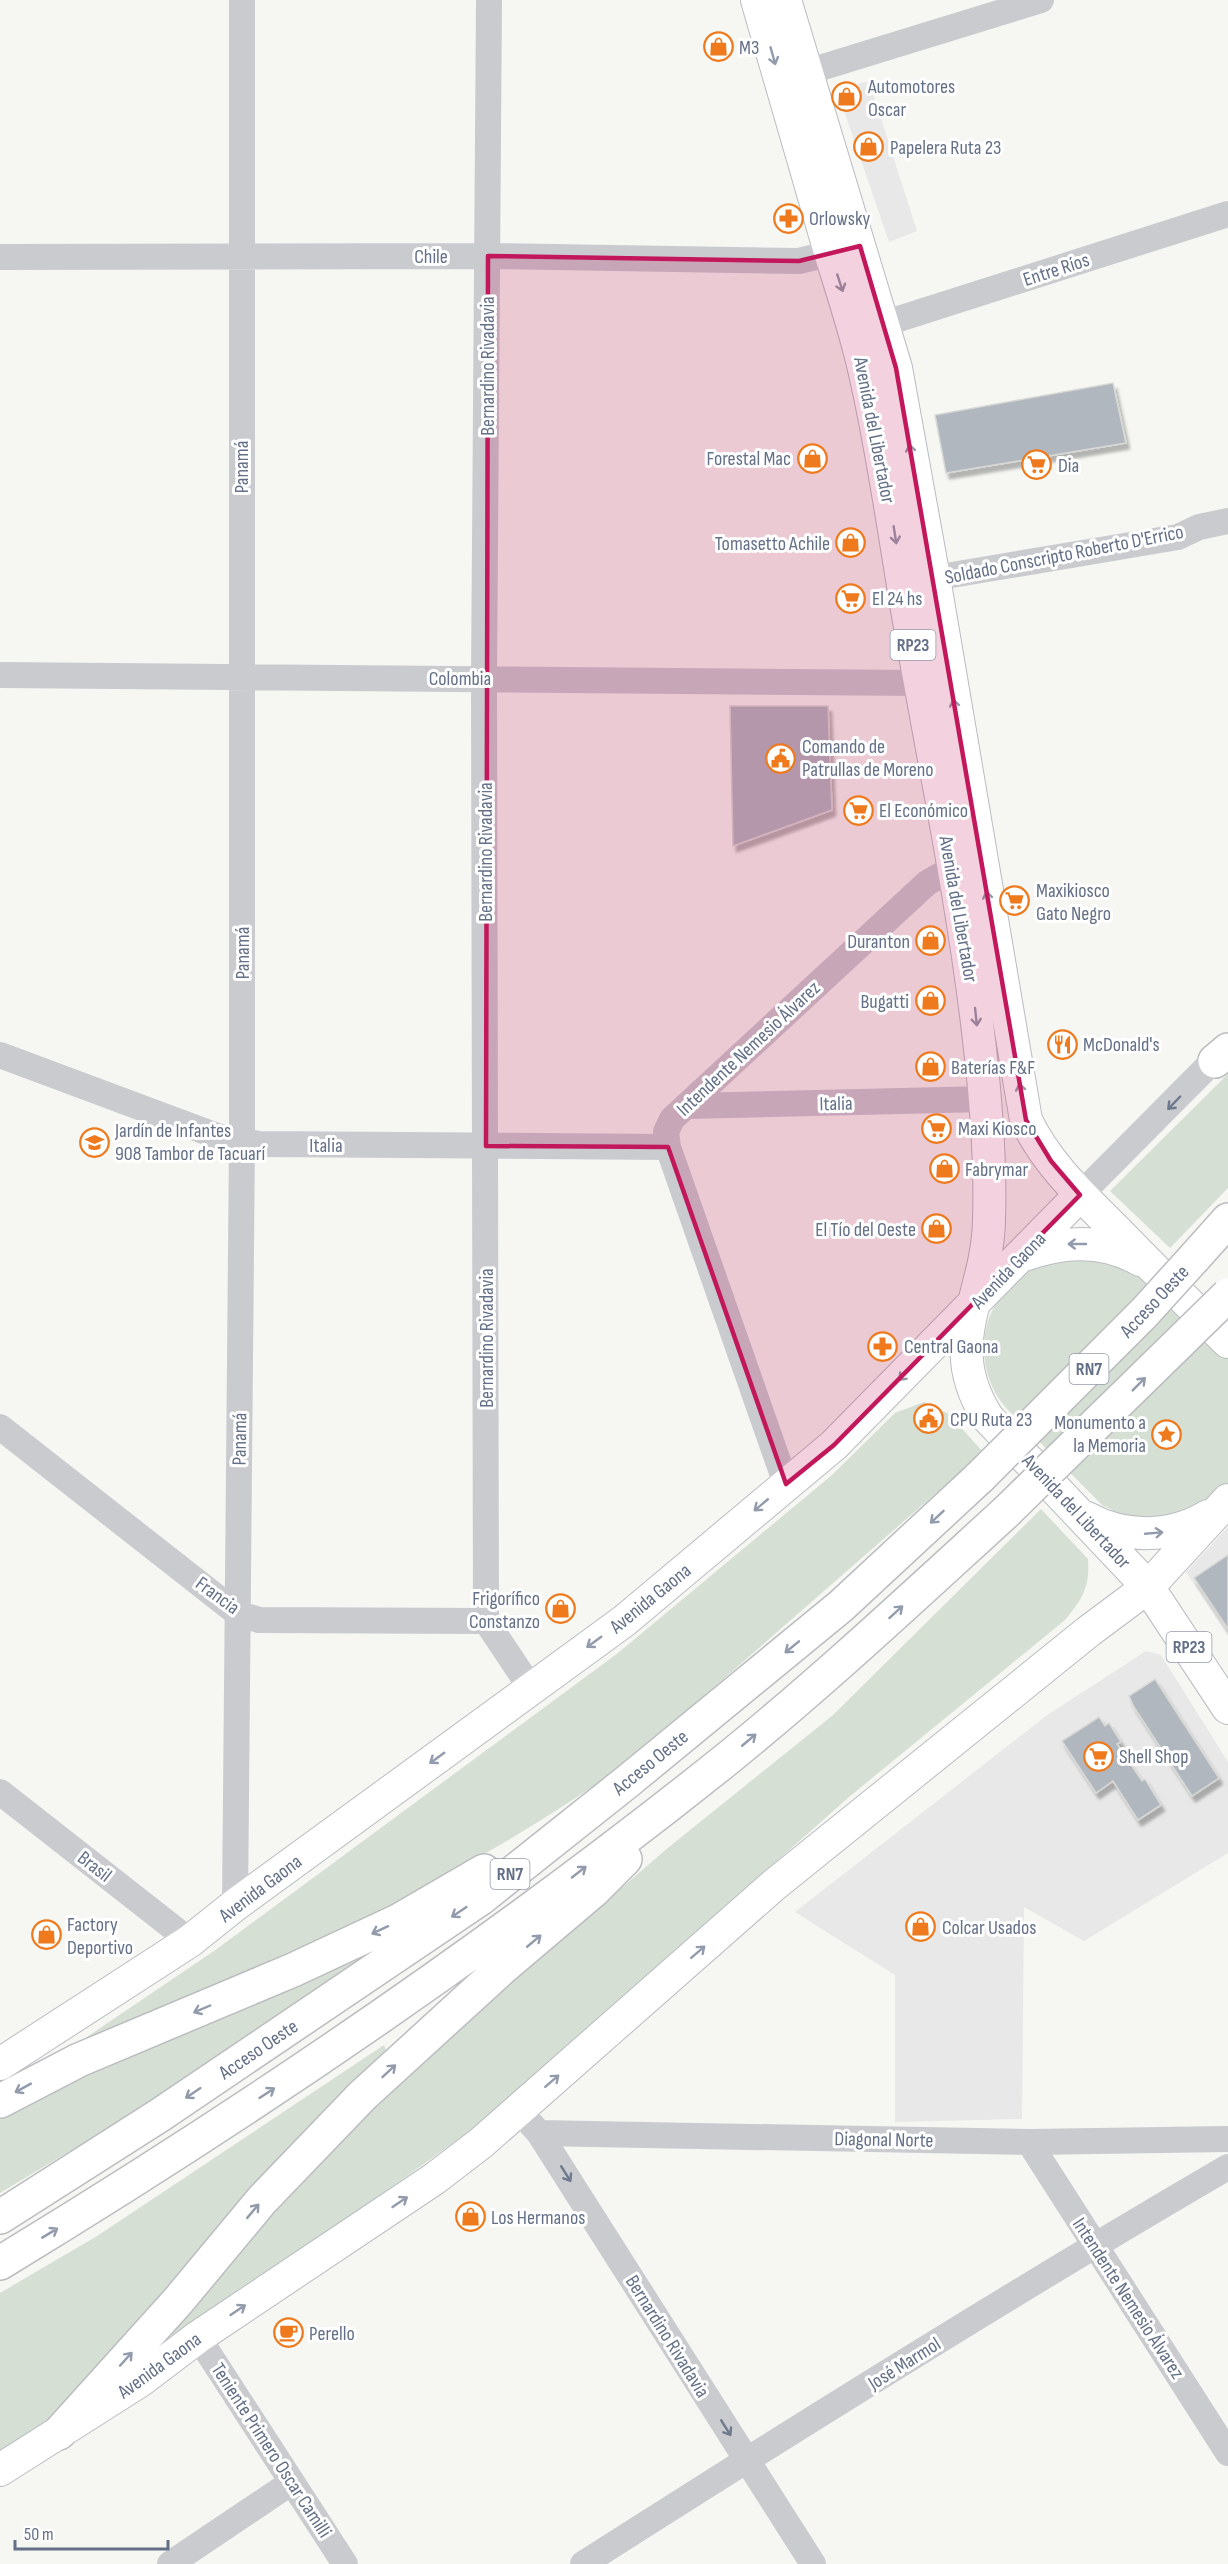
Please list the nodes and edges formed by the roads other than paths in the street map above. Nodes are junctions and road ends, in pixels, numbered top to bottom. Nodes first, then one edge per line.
1 (242, 0) edge
2 (489, 0) edge
3 (757, 0) edge
4 (785, 0) edge
5 (1041, 0) edge
6 (807, 72) junction
7 (1228, 214) edge
8 (860, 246) junction
9 (831, 254) junction
10 (240, 256) junction
11 (488, 256) junction
12 (0, 257) edge
13 (884, 324) junction
14 (1228, 521) edge
15 (934, 578) junction
16 (0, 675) edge
17 (242, 676) junction
18 (484, 678) junction
19 (920, 683) junction
20 (953, 868) junction
21 (1224, 1052) edge
22 (0, 1055) edge
23 (986, 1100) junction
24 (687, 1106) junction
25 (242, 1142) junction
26 (486, 1146) junction
27 (668, 1147) junction
28 (1080, 1195) junction
29 (1228, 1220) edge
30 (1023, 1255) junction
31 (1151, 1267) junction
32 (1228, 1295) edge
33 (976, 1303) junction
34 (1228, 1342) edge
35 (0, 1427) edge
36 (786, 1484) junction
37 (1224, 1504) edge
38 (1078, 1513) junction
39 (1148, 1587) junction
40 (237, 1612) junction
41 (486, 1621) junction
42 (532, 1690) junction
43 (1225, 1695) edge
44 (722, 1762) junction
45 (628, 1781) junction
46 (0, 1792) edge
47 (235, 1905) junction
48 (190, 1941) junction
49 (0, 2064) edge
50 (0, 2101) edge
51 (528, 2122) junction
52 (1228, 2139) edge
53 (1029, 2142) junction
54 (1228, 2167) edge
55 (0, 2217) edge
56 (1095, 2245) junction
57 (0, 2263) edge
58 (198, 2337) junction
59 (58, 2433) junction
60 (1228, 2453) edge
61 (746, 2460) junction
62 (5, 2469) edge
63 (292, 2482) junction
64 (170, 2564) edge
65 (345, 2564) edge
66 (583, 2564) edge
67 (813, 2564) edge

1 - 10 street, Panamá
2 - 11 street, Bernardino Rivadavia
3 -> 9 main road, Avenida del Libertador / RP23
4 - 6 main road, Avenida del Libertador / RP23
5 - 6 street
6 - 8 main road, Avenida del Libertador / RP23
7 - 13 street, Entre Ríos
8 - 9 street, Chile
8 - 13 main road, Avenida del Libertador / RP23
9 - 11 street, Chile
9 -> 19 main road, Avenida del Libertador / RP23
10 - 11 street, Chile
10 - 12 street, Chile
10 - 17 street, Panamá
11 - 18 street, Bernardino Rivadavia
15 -> 13 main road, Avenida del Libertador / RP23
14 - 15 street, Soldado Conscripto Roberto D'Errico
28 -> 15 main road, Avenida del Libertador / RP23
16 - 17 street, Colombia
17 - 18 street, Colombia
17 - 25 street, Panamá
18 - 19 street, Colombia
18 - 26 street, Bernardino Rivadavia
19 - 20 main road, Avenida del Libertador / RP23
20 -> 23 main road, Avenida del Libertador / RP23
20 - 24 street, Intendente Nemesio Álvarez
21 -> 28 street, Avenida Gaona
22 - 25 street, Italia
23 - 24 street, Italia
23 - 33 main road, Avenida del Libertador / RP23
24 - 27 street, Intendente Nemesio Álvarez
25 - 26 street, Italia
25 - 40 street, Panamá
26 - 27 street, Italia
26 - 41 street, Bernardino Rivadavia
27 - 36 street, Intendente Nemesio Álvarez
28 - 30 main road, Avenida Gaona
28 - 31 main road, Avenida del Libertador / RP23
29 -> 45 highway, Acceso Oeste / RN7, bridge
31 -> 30 main road
30 - 33 main road, Avenida Gaona
31 - 34 main road, Avenida del Libertador / RP23
44 -> 32 highway, Acceso Oeste / RN7, bridge
33 -> 36 main road, Avenida Gaona
33 - 38 main road, Avenida del Libertador / RP23
35 - 40 street, Francia
36 -> 42 main road, Avenida Gaona
38 -> 37 main road
37 - 39 main road, Avenida Gaona
38 - 39 main road, Avenida del Libertador / RP23
39 - 43 main road, Avenida del Libertador / RP23
51 -> 39 main road, Avenida Gaona
40 - 41 street, Francia
40 - 47 street, Panamá
41 - 42 street
42 -> 47 main road, Avenida Gaona
57 -> 44 highway, Acceso Oeste / RN7
59 -> 44 highway
45 -> 50 highway
45 -> 55 highway, Acceso Oeste / RN7
46 - 48 street, Brasil
47 - 48 main road, Avenida Gaona
48 - 49 main road, Avenida Gaona
51 - 53 street, Diagonal Norte
58 -> 51 main road, Avenida Gaona
51 -> 61 street, Bernardino Rivadavia
52 - 53 street, Diagonal Norte
53 - 56 street, Intendente Nemesio Álvarez
54 - 56 street, José Marmol
56 - 60 street, Intendente Nemesio Álvarez
56 - 61 street, José Marmol
58 - 59 main road, Avenida Gaona
58 - 63 street, Teniente Primero Oscar Camilli
59 - 62 main road, Avenida Gaona
61 - 66 street, José Marmol
61 - 67 street, Bernardino Rivadavia
63 - 64 street
63 - 65 street, Teniente Primero Oscar Camilli

